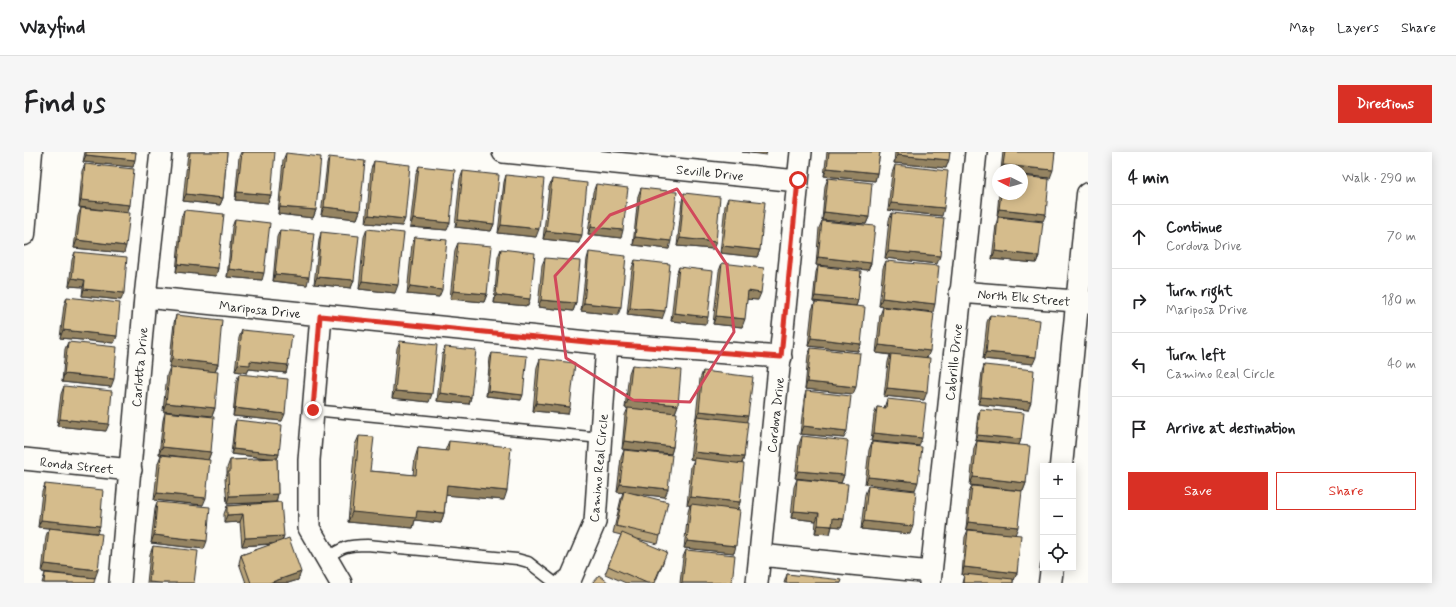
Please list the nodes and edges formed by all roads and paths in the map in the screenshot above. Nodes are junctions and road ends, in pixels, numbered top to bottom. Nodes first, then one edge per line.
1 (31, 152) edge
2 (161, 152) edge
3 (503, 152) edge
4 (801, 152) edge
5 (976, 152) edge
6 (798, 180) junction
7 (1088, 194) edge
8 (25, 222) edge
9 (960, 292) junction
10 (145, 297) junction
11 (1083, 302) edge
12 (320, 316) junction
13 (607, 344) junction
14 (781, 357) junction
15 (313, 410) junction
16 (601, 438) junction
17 (24, 459) edge
18 (1062, 463) edge
19 (130, 470) junction
20 (760, 555) junction
21 (327, 558) junction
22 (1052, 571) edge
23 (930, 577) edge
24 (120, 583) edge
25 (341, 583) edge
26 (555, 583) edge
27 (564, 583) edge
28 (757, 583) edge
29 (1050, 583) edge

1 - 8 street
2 - 10 street, Carlotta Drive
3 - 6 street, Seville Drive
4 - 6 street, Cordova Drive
5 - 9 street, Cabrillo Drive
6 - 14 street, Cordova Drive
7 - 11 street
9 - 11 street, North Elk Street
9 - 23 street, Cabrillo Drive
10 - 12 street, Mariposa Drive
10 - 19 street, Carlotta Drive
11 - 18 street
12 - 13 street, Mariposa Drive
12 - 15 street
13 - 14 street, Mariposa Drive
13 - 16 street, Camino Real Circle
14 - 20 street, Cordova Drive
15 - 16 lane
15 - 21 street
16 - 27 street, Camino Real Circle
17 - 19 street, Ronda Street
19 - 24 street, Carlotta Drive
20 - 23 street, Cabrillo Drive
20 - 28 street, Cordova Drive
21 - 25 street
21 - 26 lane
22 - 29 street

